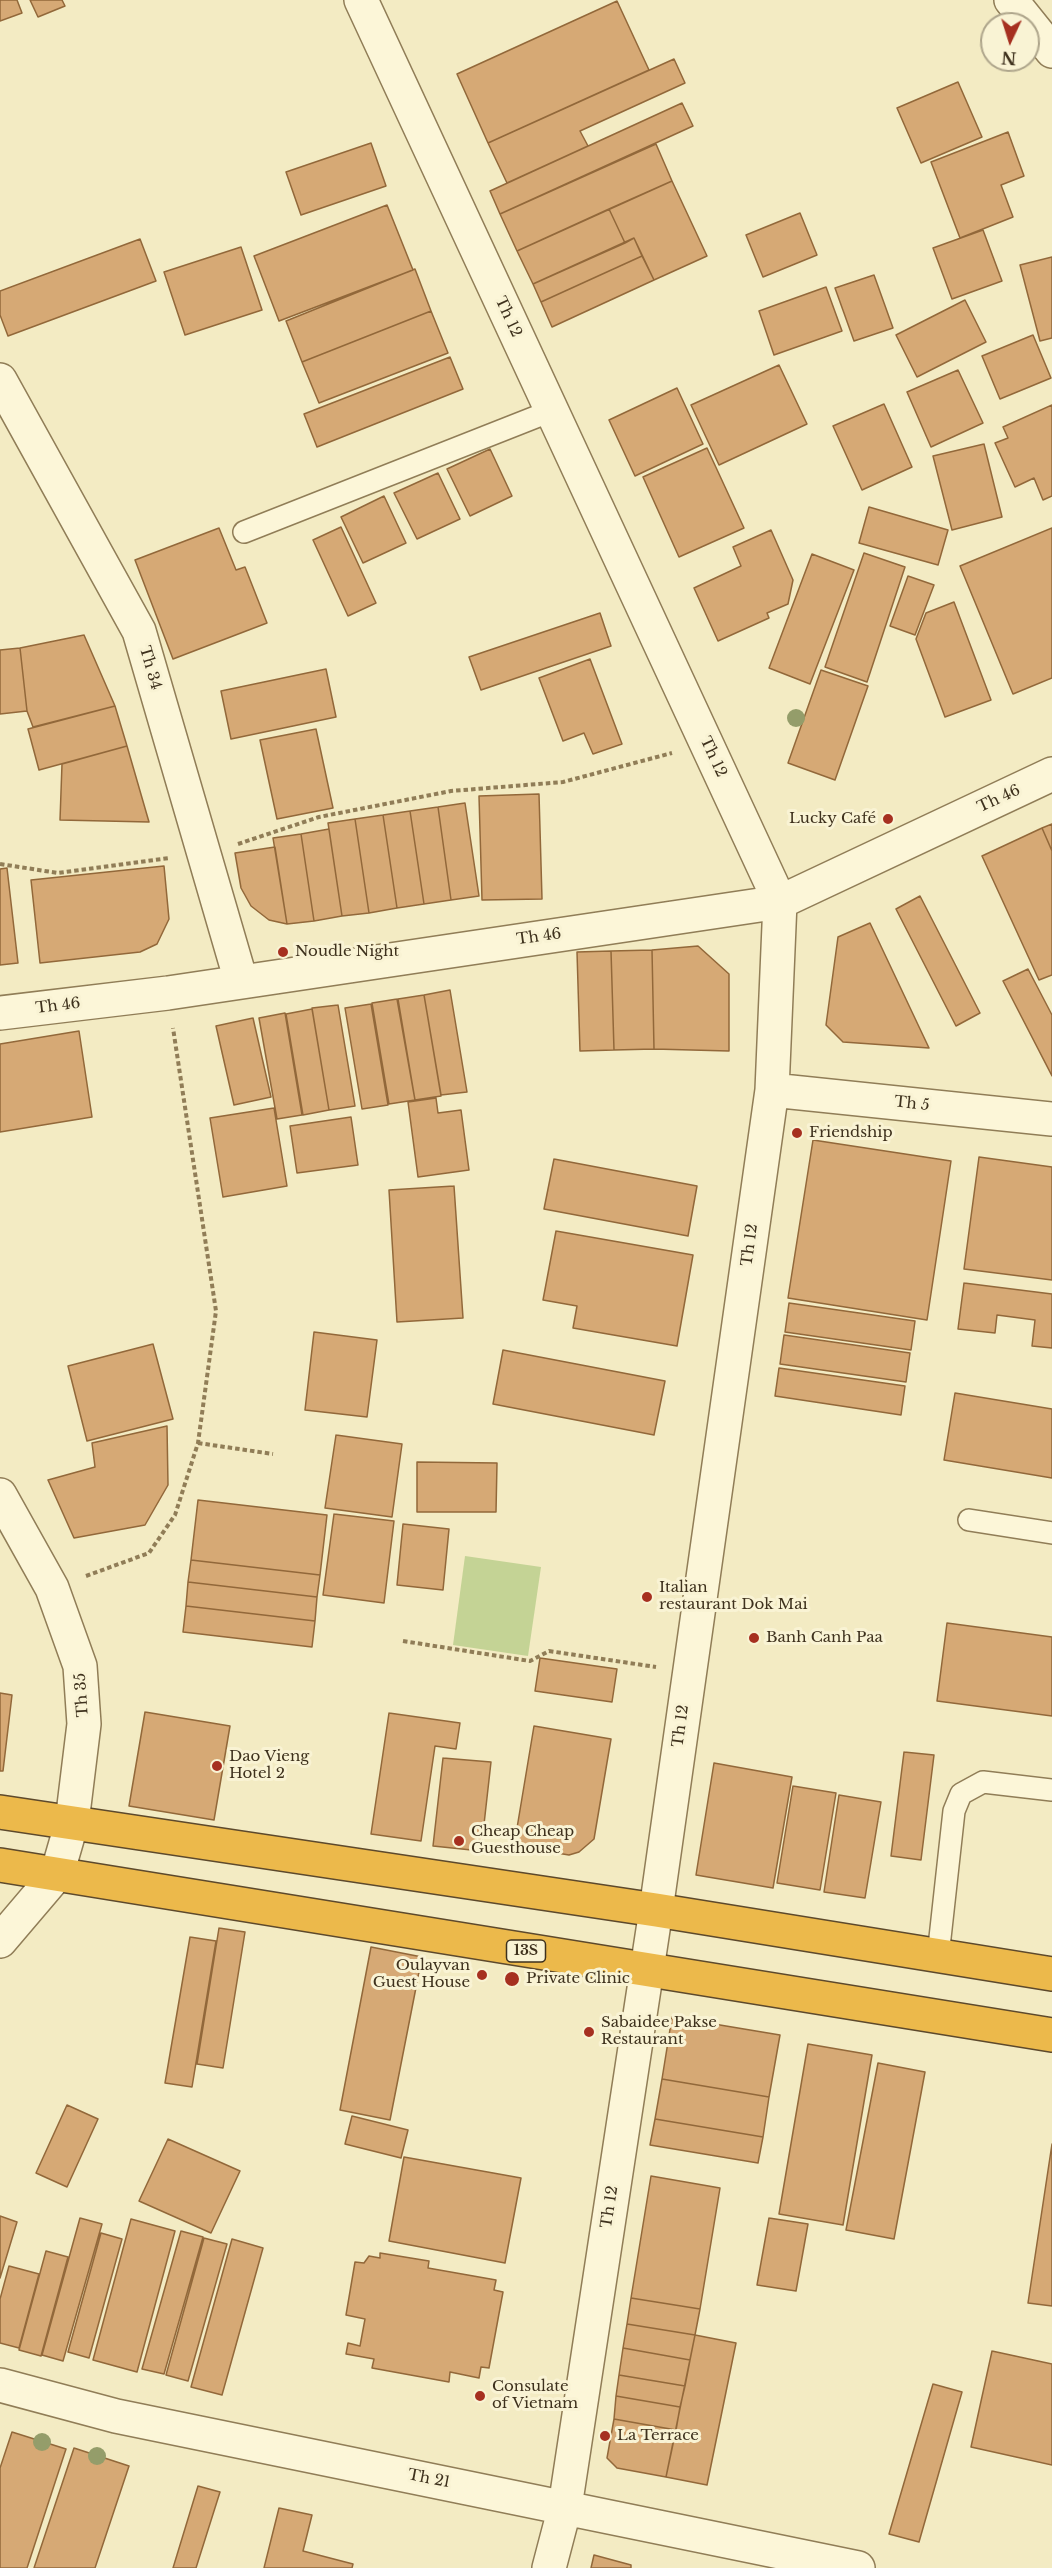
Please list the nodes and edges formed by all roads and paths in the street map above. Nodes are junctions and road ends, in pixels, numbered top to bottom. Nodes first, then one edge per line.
1 (361, 0) edge
2 (1011, 0) edge
3 (1052, 51) edge
4 (0, 380) edge
5 (551, 411) junction
6 (244, 532) dead end
7 (706, 743) junction
8 (1052, 774) edge
9 (203, 853) junction
10 (0, 864) edge
11 (780, 902) junction
12 (241, 981) junction
13 (168, 993) junction
14 (0, 1013) edge
15 (772, 1090) junction
16 (1052, 1119) edge
17 (198, 1443) junction
18 (273, 1454) dead end
19 (0, 1495) edge
20 (969, 1520) dead end
21 (1052, 1533) edge
22 (52, 1588) junction
23 (403, 1641) dead end
24 (689, 1672) junction
25 (1052, 1790) edge
26 (0, 1812) edge
27 (72, 1822) junction
28 (0, 1865) edge
29 (57, 1874) junction
30 (656, 1910) junction
31 (0, 1941) edge
32 (938, 1956) junction
33 (646, 1970) junction
34 (1052, 1974) edge
35 (1052, 2035) edge
36 (0, 2387) edge
37 (565, 2507) junction
38 (549, 2568) edge
39 (858, 2568) edge

1 - 5 street, Th 12
2 - 3 street
4 - 9 street, Th 34
5 - 6 lane
5 - 7 street, Th 12
7 - 9 path
7 - 11 street, Th 12
8 - 11 street, Th 46
9 - 10 path
9 - 12 street, Th 34
11 - 12 street, Th 46
11 - 15 street, Th 12
12 - 13 street, Th 46
13 - 14 street, Th 46
13 - 17 path
15 - 16 street, Th 5
15 - 24 street, Th 12
17 - 18 path
17 - 22 path
19 - 22 street, Th 35
20 - 21 lane
22 - 27 street, Th 35
23 - 24 path
24 - 30 street, Th 12
25 - 32 lane
26 - 27 highway
27 - 29 street, Th 35
27 - 30 highway
28 - 29 highway, 13S
29 - 31 street
29 - 33 highway, 13S
30 - 32 highway
30 - 33 street, Th 12
32 - 34 highway
33 - 35 highway, 13S
33 - 37 street, Th 12
36 - 37 street, Th 21
37 - 38 street, Th 12
37 - 39 street, Th 21

